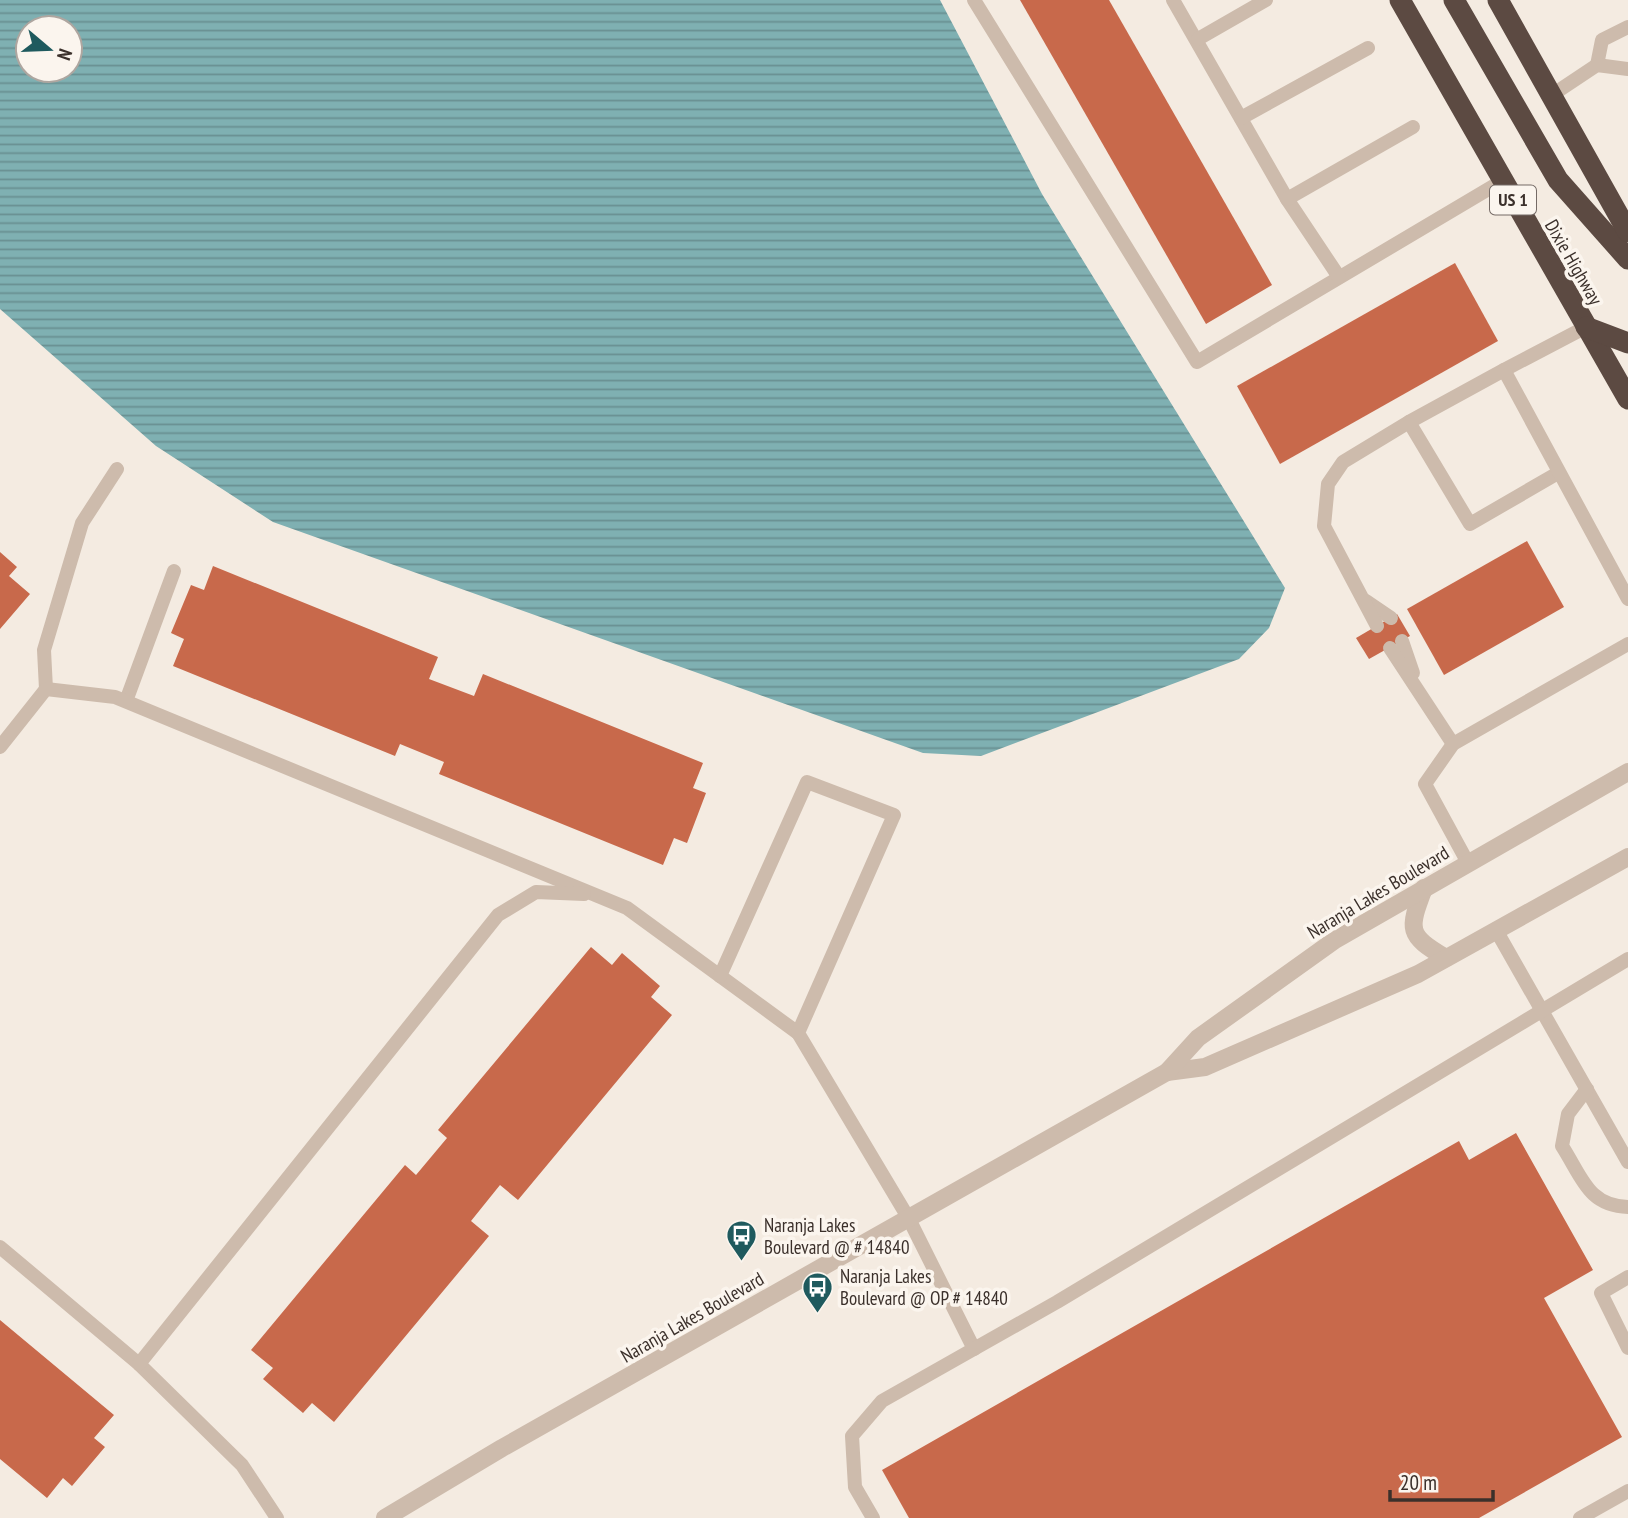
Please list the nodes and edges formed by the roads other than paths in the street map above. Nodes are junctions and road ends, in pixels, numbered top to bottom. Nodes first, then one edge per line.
1 (974, 0) edge
2 (1173, 0) edge
3 (1266, 0) edge
4 (1400, 0) edge
5 (1454, 0) edge
6 (1498, 0) edge
7 (1628, 27) edge
8 (1198, 39) junction
9 (1368, 48) dead end
10 (1597, 65) junction
11 (1628, 69) edge
12 (1552, 95) junction
13 (1241, 118) junction
14 (1413, 127) dead end
15 (1502, 181) junction
16 (1287, 199) junction
17 (1628, 232) edge
18 (1628, 259) edge
19 (1339, 277) junction
20 (1586, 327) junction
21 (1628, 343) edge
22 (1504, 370) junction
23 (1628, 399) edge
24 (1409, 422) junction
25 (117, 469) dead end
26 (1558, 473) junction
27 (174, 571) dead end
28 (1362, 599) junction
29 (1628, 600) edge
30 (1391, 618) dead end
31 (1377, 626) dead end
32 (1396, 644) dead end
33 (1628, 645) edge
34 (46, 689) junction
35 (126, 701) junction
36 (1453, 744) junction
37 (0, 747) edge
38 (1628, 772) edge
39 (1628, 857) edge
40 (1468, 863) junction
41 (1424, 888) junction
42 (596, 895) junction
43 (1496, 930) junction
44 (1446, 958) junction
45 (1628, 959) edge
46 (720, 976) junction
47 (1543, 1010) junction
48 (798, 1033) junction
49 (1167, 1072) junction
50 (1587, 1089) junction
51 (1628, 1162) edge
52 (1628, 1207) edge
53 (909, 1219) junction
54 (0, 1247) edge
55 (1628, 1278) edge
56 (1628, 1348) edge
57 (974, 1349) junction
58 (139, 1364) junction
59 (1628, 1491) edge
60 (277, 1518) edge
61 (385, 1518) edge
62 (873, 1518) edge
63 (1580, 1518) edge

1 - 19 lane
2 - 8 lane
3 - 8 lane
4 - 15 highway, Dixie Highway / US 1
5 - 18 highway
6 - 12 highway
7 - 10 lane
8 - 13 lane
9 - 13 lane
10 - 11 lane
10 - 12 lane
12 - 17 highway
13 - 16 lane
14 - 16 lane
15 - 19 lane
15 - 20 highway, Dixie Highway / US 1
16 - 19 lane
20 - 21 highway
20 - 22 lane
20 - 23 highway, Dixie Highway / US 1
22 - 24 lane
22 - 26 lane
24 - 26 lane
24 - 28 lane
25 - 34 lane
26 - 29 lane
27 - 35 lane
28 - 30 lane
28 - 31 lane
32 - 36 lane
33 - 36 lane
34 - 35 lane
34 - 37 lane
35 - 42 lane
36 - 40 lane
38 - 40 street, Naranja Lakes Boulevard
39 - 43 street, Naranja Lakes Boulevard
40 - 41 street, Naranja Lakes Boulevard
41 - 44 street
41 - 49 street, Naranja Lakes Boulevard
42 - 46 lane
42 - 58 lane
43 - 44 street, Naranja Lakes Boulevard
43 - 47 lane
44 - 49 street, Naranja Lakes Boulevard
45 - 47 lane
46 - 48 lane
46 - 48 lane
47 - 50 lane
47 - 57 lane
48 - 53 lane
49 - 53 street, Naranja Lakes Boulevard
50 - 51 lane
50 - 52 lane
53 - 57 lane
53 - 61 street, Naranja Lakes Boulevard
54 - 58 lane
55 - 56 lane
57 - 62 lane
58 - 60 lane
59 - 63 lane

